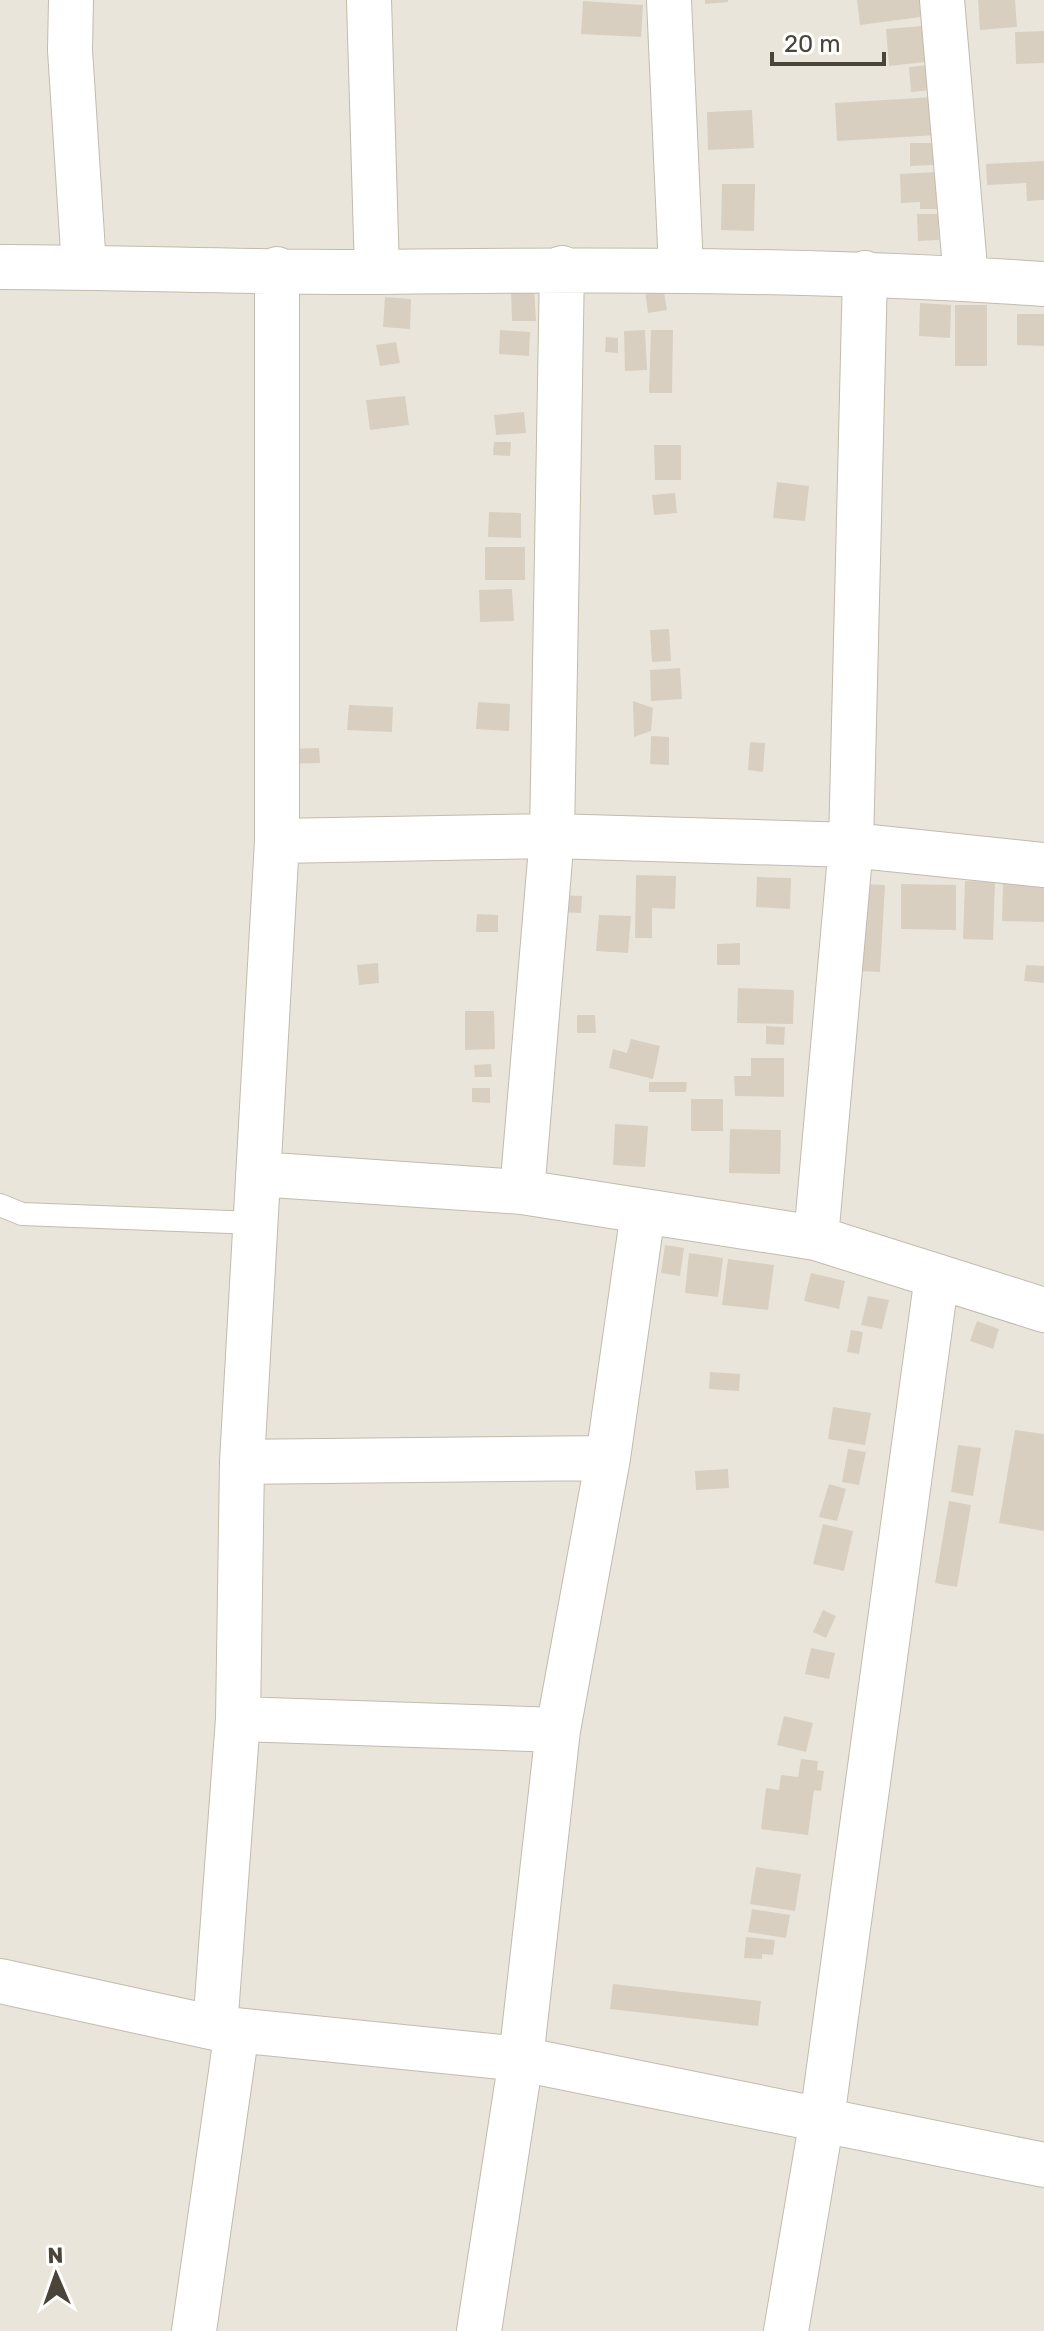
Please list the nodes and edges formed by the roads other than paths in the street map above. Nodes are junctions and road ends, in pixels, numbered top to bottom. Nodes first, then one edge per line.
1 (71, 0) edge
2 (369, 0) edge
3 (669, 0) edge
4 (942, 0) edge
5 (0, 267) edge
6 (84, 267) junction
7 (562, 268) junction
8 (277, 269) junction
9 (681, 269) junction
10 (377, 272) junction
11 (865, 273) junction
12 (966, 279) junction
13 (1044, 284) edge
14 (552, 836) junction
15 (277, 841) junction
16 (851, 845) junction
17 (1044, 865) edge
18 (258, 1174) junction
19 (522, 1192) junction
20 (0, 1205) edge
21 (643, 1212) junction
22 (255, 1223) junction
23 (816, 1238) junction
24 (937, 1276) junction
25 (1044, 1310) edge
26 (608, 1458) junction
27 (242, 1462) junction
28 (238, 1719) junction
29 (558, 1730) junction
30 (0, 1981) edge
31 (226, 2029) junction
32 (521, 2059) junction
33 (822, 2119) junction
34 (1044, 2165) edge
35 (194, 2331) edge
36 (479, 2331) edge
37 (786, 2331) edge

1 - 6 street
2 - 10 street
3 - 9 street
4 - 12 street
5 - 6 street
6 - 8 street
7 - 9 street
7 - 10 street
7 - 14 street
8 - 10 street
8 - 15 street
9 - 11 street
11 - 12 street
11 - 16 street
12 - 13 street
14 - 15 street
14 - 16 street
14 - 19 street
15 - 18 street
16 - 17 street
16 - 23 street
18 - 19 street
18 - 22 street
19 - 21 street
20 - 22 lane
21 - 23 street
21 - 26 street
22 - 27 street
23 - 24 street
24 - 25 street
24 - 33 street
26 - 27 street
26 - 29 street
27 - 28 street
28 - 29 street
28 - 31 street
29 - 32 street
30 - 31 street
31 - 32 street
31 - 35 street
32 - 33 street
32 - 36 street
33 - 34 street
33 - 37 street

